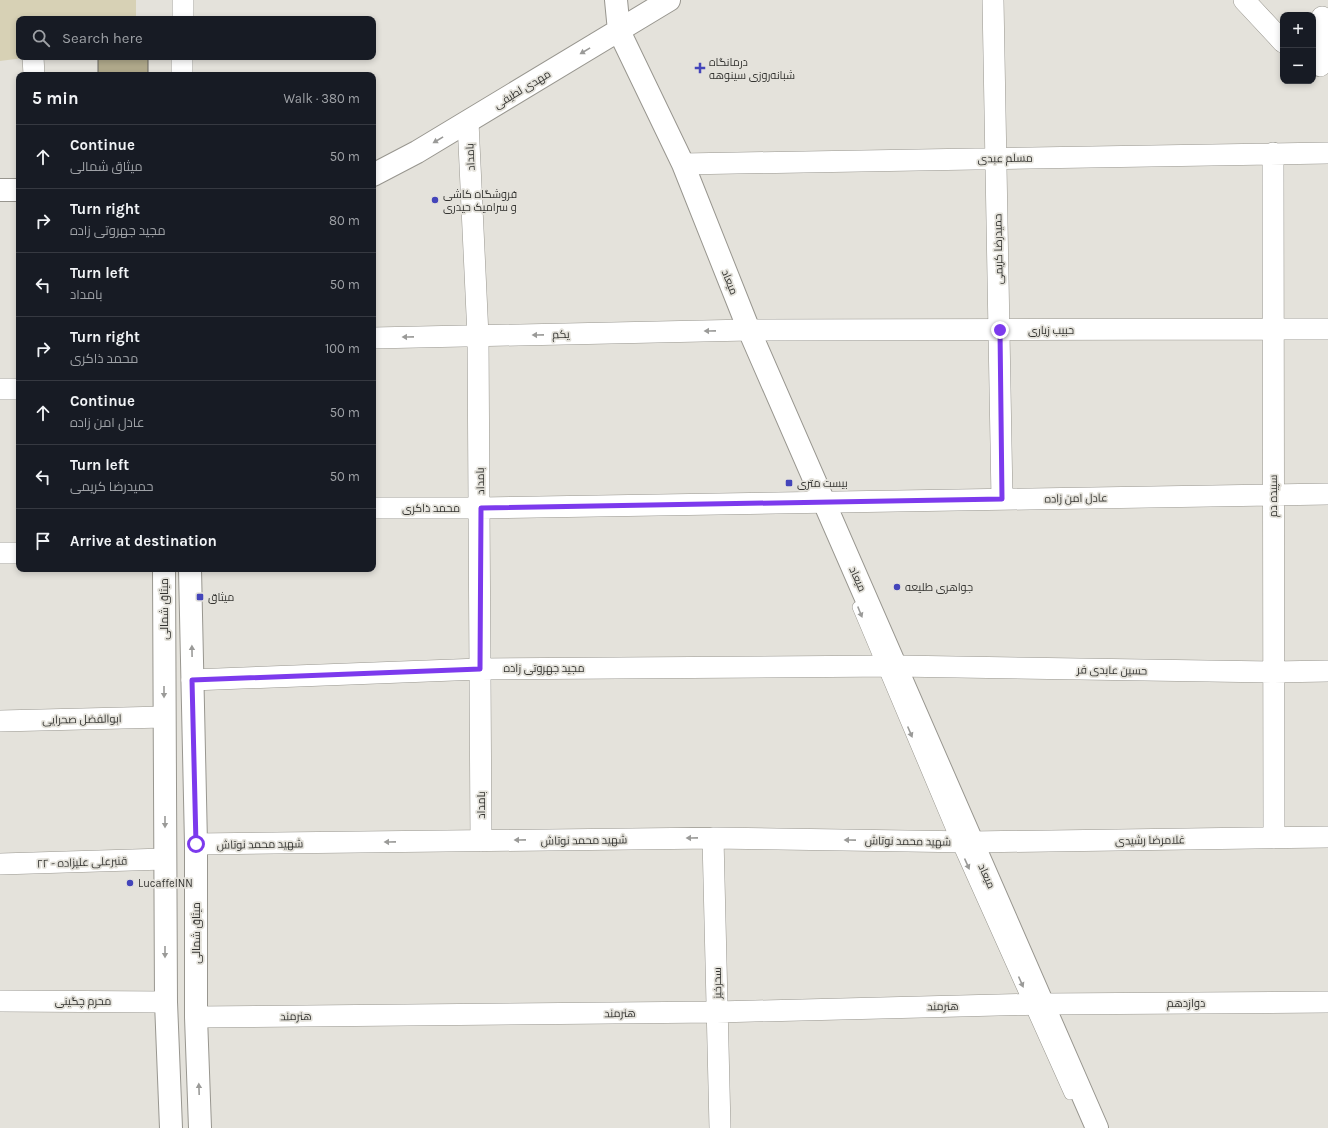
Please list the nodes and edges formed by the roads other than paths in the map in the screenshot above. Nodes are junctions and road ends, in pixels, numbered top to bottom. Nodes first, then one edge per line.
1 (183, 0) edge
2 (616, 0) edge
3 (669, 0) edge
4 (994, 0) edge
5 (1244, 0) edge
6 (183, 16) edge
7 (1322, 17) dead end
8 (622, 38) junction
9 (1280, 39) edge
10 (33, 60) edge
11 (182, 60) edge
12 (1320, 65) edge
13 (34, 72) edge
14 (182, 72) edge
15 (468, 122) junction
16 (1328, 152) edge
17 (1273, 154) junction
18 (996, 158) junction
19 (683, 164) junction
20 (376, 173) edge
21 (0, 190) edge
22 (16, 190) edge
23 (1273, 329) junction
24 (1328, 329) edge
25 (745, 330) junction
26 (1000, 330) junction
27 (478, 336) junction
28 (376, 338) edge
29 (0, 389) edge
30 (16, 389) edge
31 (1273, 494) junction
32 (1328, 494) edge
33 (1002, 499) junction
34 (820, 502) junction
35 (376, 508) edge
36 (481, 508) junction
37 (0, 553) edge
38 (16, 553) edge
39 (164, 572) edge
40 (190, 572) edge
41 (889, 666) junction
42 (480, 669) junction
43 (1328, 671) edge
44 (1274, 672) junction
45 (192, 680) junction
46 (164, 717) junction
47 (0, 721) edge
48 (1328, 837) edge
49 (713, 838) junction
50 (1274, 838) junction
51 (481, 841) junction
52 (965, 842) junction
53 (196, 844) junction
54 (165, 859) junction
55 (0, 864) edge
56 (0, 1001) edge
57 (166, 1002) junction
58 (1328, 1002) edge
59 (1037, 1004) junction
60 (717, 1012) junction
61 (196, 1017) junction
62 (171, 1128) edge
63 (200, 1128) edge
64 (720, 1128) edge
65 (1085, 1128) edge
66 (1097, 1128) edge

1 - 6 street
2 - 8 main road
3 - 8 main road, مهدی لطیفی
4 - 18 street, حمیدرضا کریمی
5 - 9 street
7 - 12 street
8 -> 15 main road, مهدی لطیفی
8 - 19 main road, میعاد
8 - 25 lane
10 - 13 street
11 - 14 street
15 -> 20 main road, مهدی لطیفی
15 - 27 street, بامداد
16 - 17 street, مسلم عبدی
17 - 18 street, مسلم عبدی
17 - 23 street, سپیده دم
18 - 19 street, مسلم عبدی
18 - 26 street, حمیدرضا کریمی
19 - 25 main road, میعاد
21 - 22 main road
23 - 24 street, حبیب زیاری
23 - 26 street, حبیب زیاری
23 - 31 street, سپیده دم
25 - 26 street, حبیب زیاری
25 -> 27 street, یکم
25 - 34 main road, میعاد
26 - 33 street, حمیدرضا کریمی
27 -> 28 street, یکم
27 - 36 street, بامداد
29 - 30 street
31 - 32 street, عادل امن زاده
31 - 33 street, عادل امن زاده
31 - 44 street, سپیده دم
33 - 34 street, عادل امن زاده
34 - 36 street, محمد ذاکری
34 - 41 main road, میعاد
35 - 36 street, محمد ذاکری
36 - 42 street, بامداد
37 - 38 street
39 -> 46 main road, میثاق شمالی
45 -> 40 main road, میثاق شمالی
41 - 42 street, مجید جهروتی زاده
41 - 44 street, حسین عابدی‌ فر
41 - 52 main road, میعاد
42 - 45 street, مجید جهروتی زاده
42 - 51 street, بامداد
43 - 44 street, حسین عابدی‌ فر
44 - 50 street, سپیده دم
45 - 53 main road, میثاق شمالی
46 - 47 street, ابوالفضل صحرایی
46 -> 54 main road, میثاق شمالی
48 - 50 street, غلامرضا رشیدی
49 -> 51 street, شهید محمد نوتاش
52 -> 49 street, شهید محمد نوتاش
49 - 60 street, سحرخیز
50 - 52 street, غلامرضا رشیدی
51 -> 53 street, شهید محمد نوتاش
52 - 59 main road, میعاد
53 - 61 main road, میثاق شمالی
54 - 55 street, قنبرعلی علیزاده - ۲۲
54 -> 57 main road, میثاق شمالی
56 - 57 street, محرم چگینی
57 - 62 main road, میثاق شمالی
58 - 59 street, دوازدهم
59 - 60 street, هنرمند
59 - 65 lane
59 - 66 main road, میعاد
60 - 61 street, هنرمند
60 - 64 street, سحرخیز
63 -> 61 main road, میثاق شمالی

